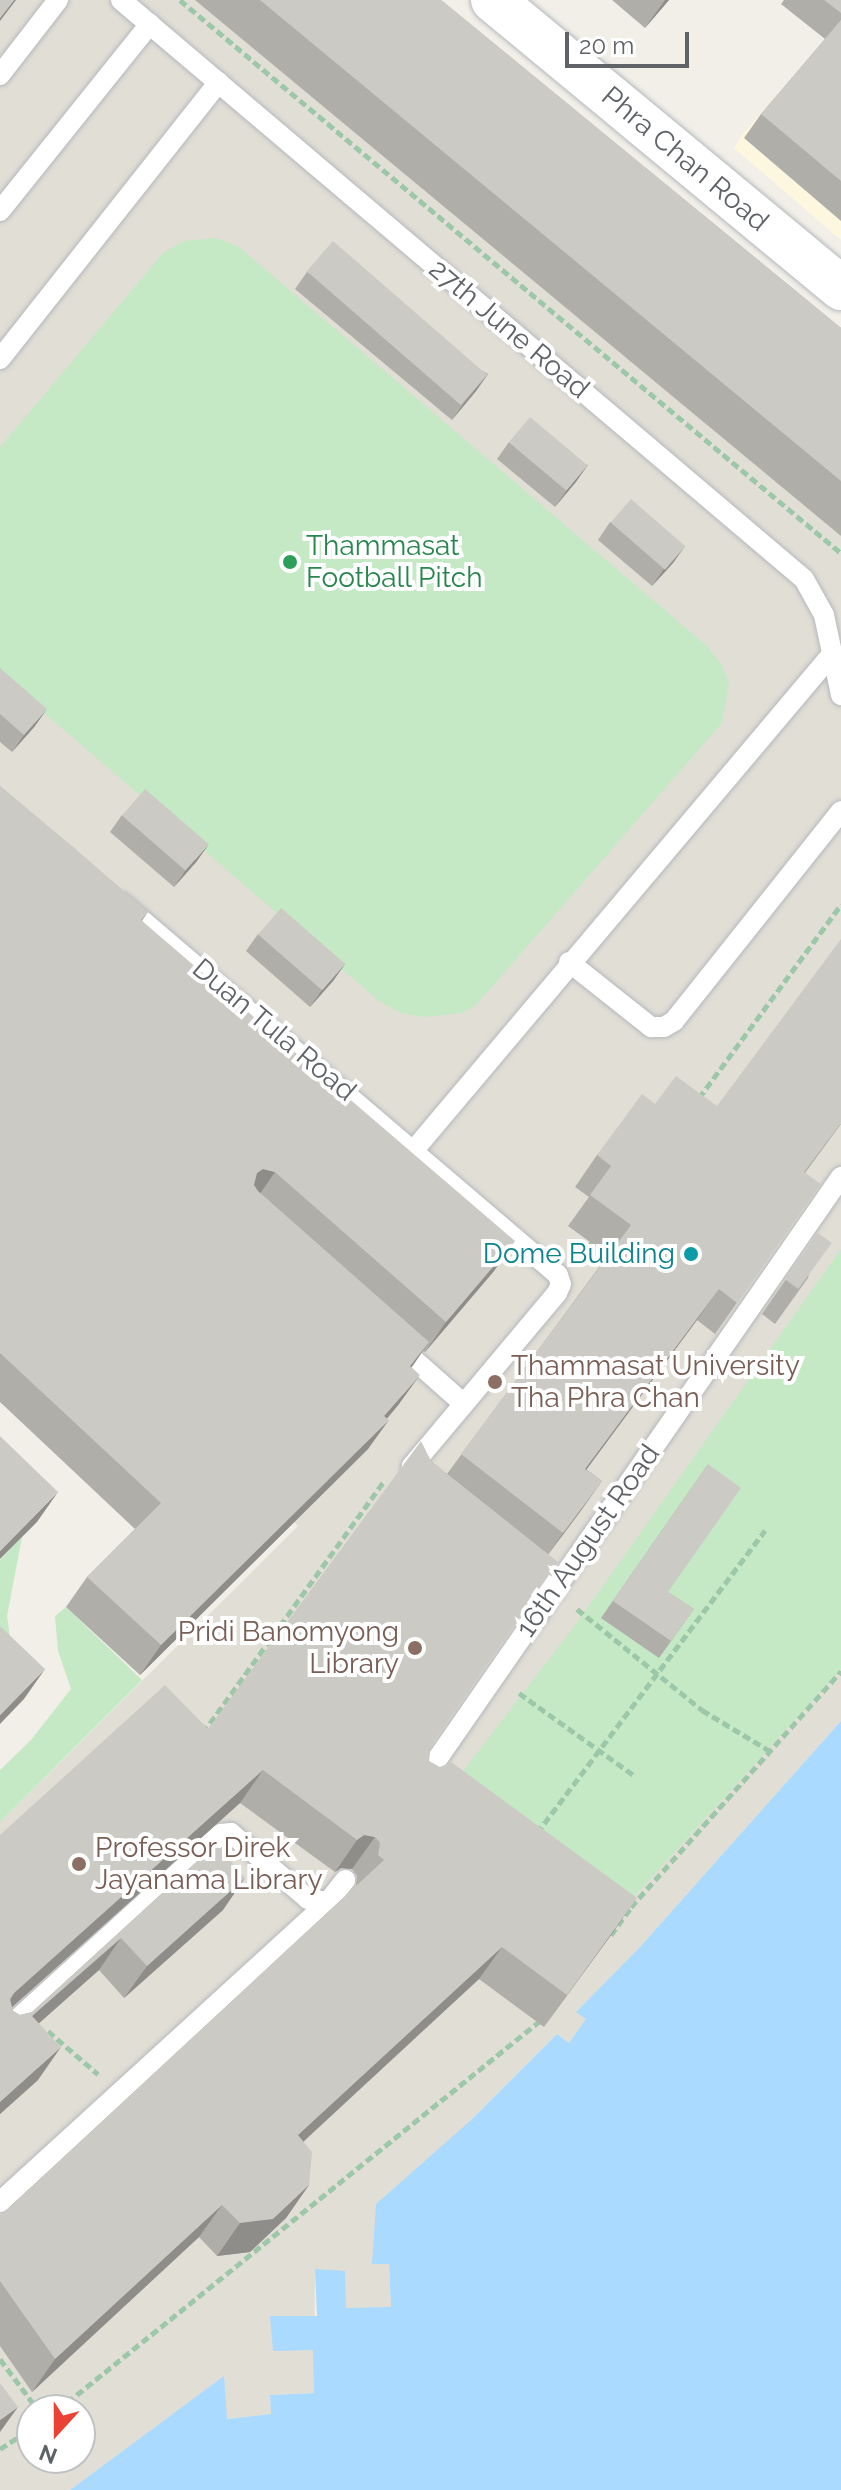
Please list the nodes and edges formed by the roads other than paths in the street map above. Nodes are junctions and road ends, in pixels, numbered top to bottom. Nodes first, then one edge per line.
1 (58, 0) edge
2 (121, 0) edge
3 (493, 0) edge
4 (150, 24) junction
5 (0, 75) edge
6 (219, 82) junction
7 (0, 211) edge
8 (841, 288) edge
9 (0, 359) edge
10 (833, 653) junction
11 (841, 695) edge
12 (841, 811) edge
13 (107, 889) edge
14 (569, 962) junction
15 (414, 1150) junction
16 (841, 1177) edge
17 (384, 1333) edge
18 (464, 1404) junction
19 (429, 1493) edge
20 (504, 1552) edge
21 (554, 1591) junction
22 (418, 1787) edge
23 (345, 1880) dead end
24 (328, 1902) junction
25 (0, 2035) edge
26 (0, 2202) edge

1 - 5 lane
2 - 4 lane, 27th June Road
3 - 8 street, Phra Chan Road
4 - 6 lane, 27th June Road
4 - 7 lane
6 - 9 lane
6 - 10 lane, 27th June Road
10 - 11 lane, 27th June Road
10 - 14 lane
12 - 14 lane
13 - 15 lane, Duan Tula Road
14 - 15 lane
15 - 18 lane, Duan Tula Road
16 - 21 lane, 16th August Road
17 - 18 lane
18 - 19 lane
20 - 21 lane
21 - 22 lane, 16th August Road
23 - 24 lane
24 - 25 lane
24 - 26 lane

